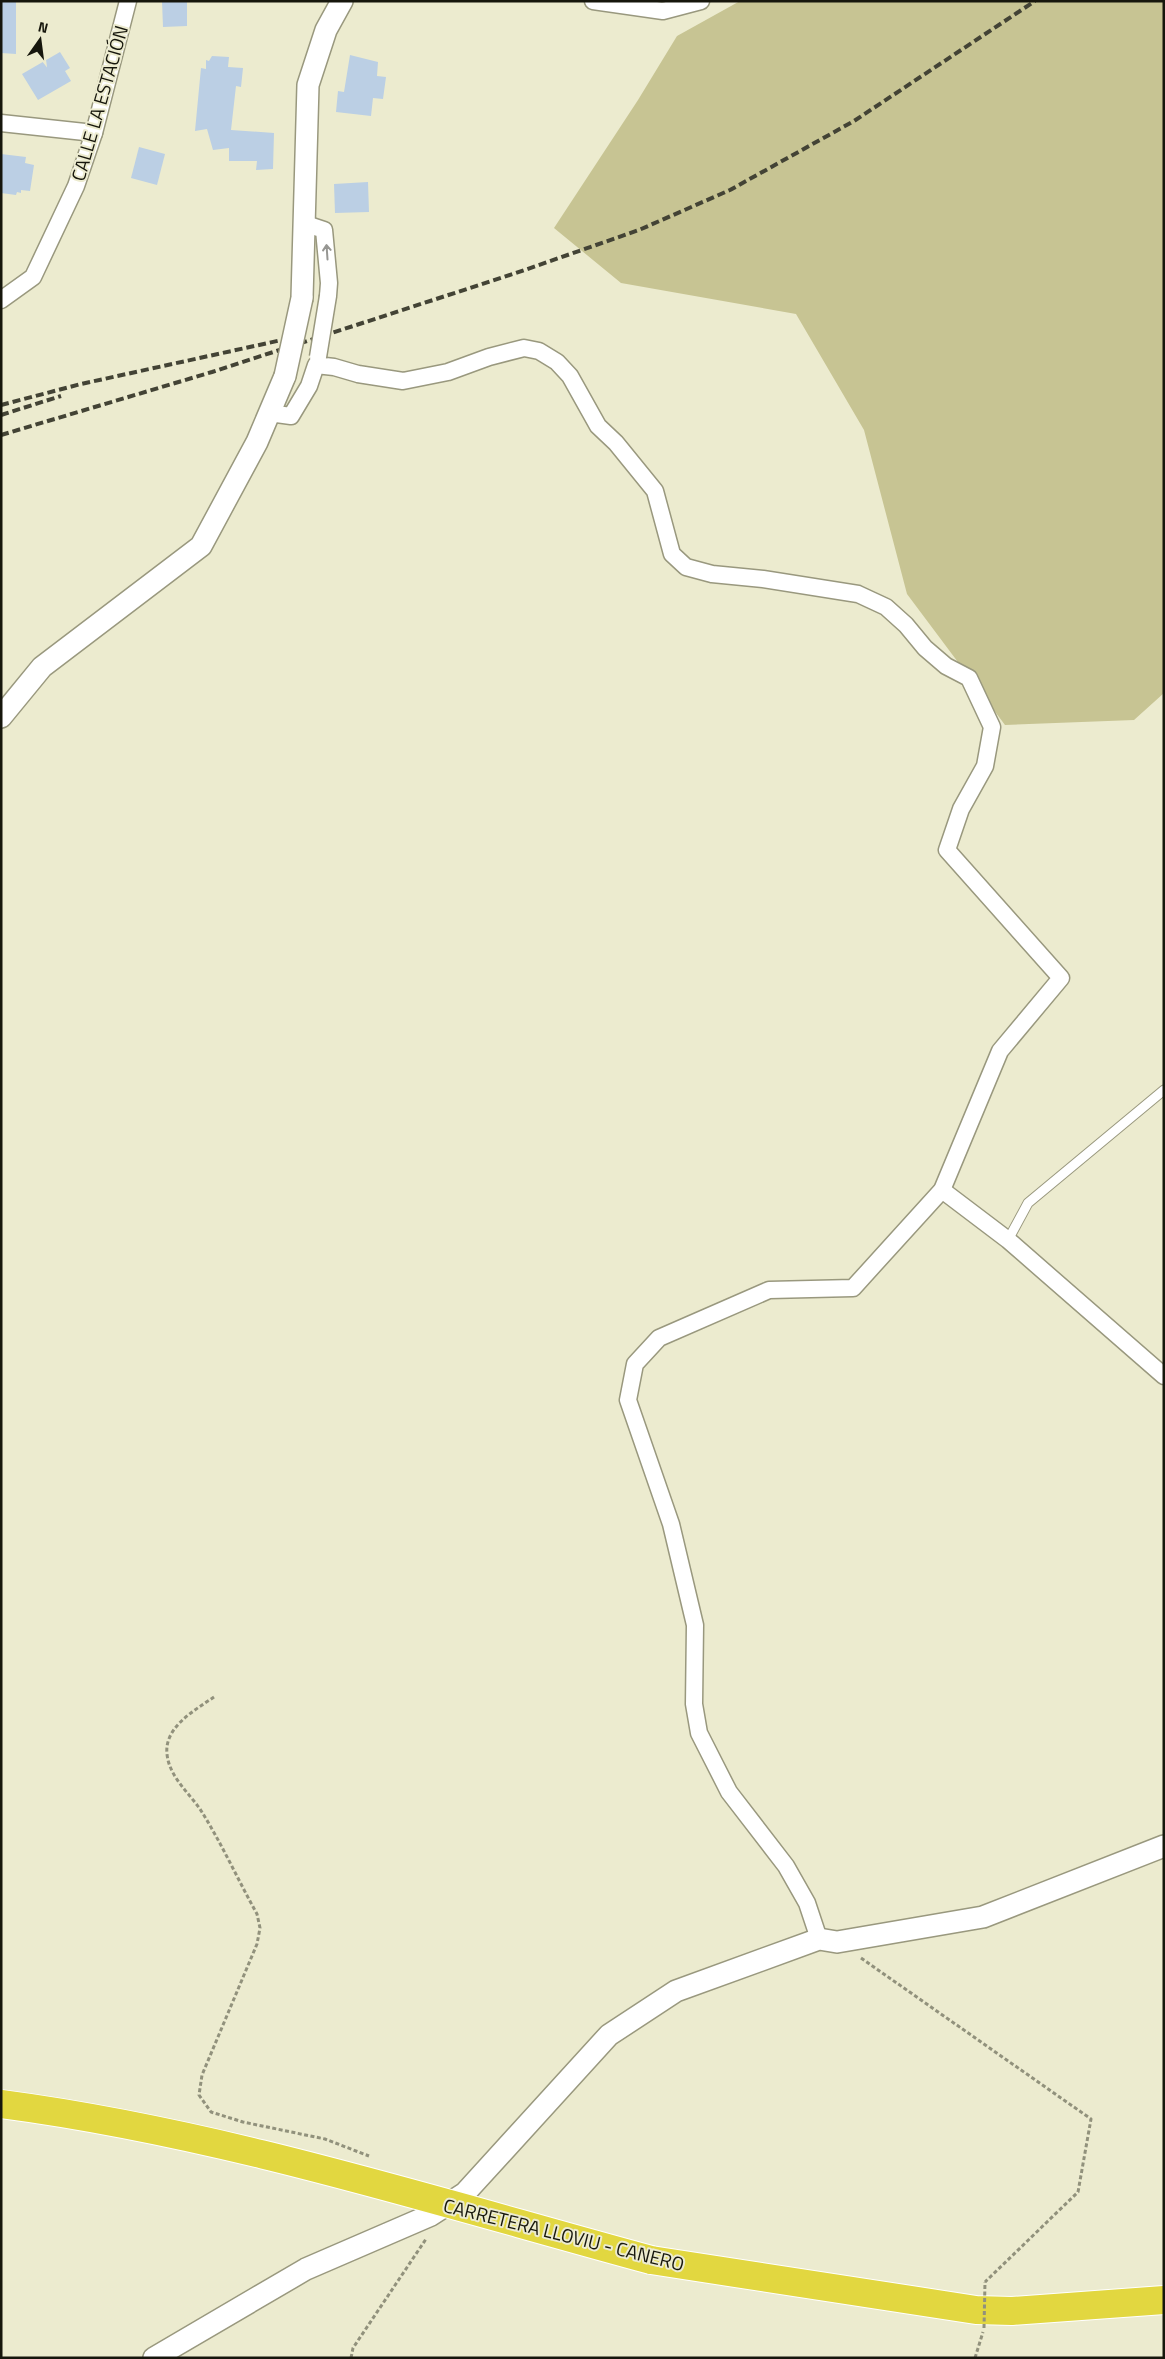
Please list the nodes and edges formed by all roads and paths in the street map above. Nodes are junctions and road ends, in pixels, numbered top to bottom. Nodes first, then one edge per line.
1 (128, 1) edge
2 (342, 1) edge
3 (593, 1) edge
4 (701, 1) edge
5 (1, 123) edge
6 (94, 133) junction
7 (303, 223) junction
8 (1, 300) edge
9 (317, 361) junction
10 (269, 413) junction
11 (1, 717) edge
12 (1164, 1090) edge
13 (942, 1190) junction
14 (1008, 1240) junction
15 (1164, 1376) edge
16 (214, 1697) dead end
17 (1164, 1846) edge
18 (828, 1940) junction
19 (1, 2104) edge
20 (376, 2160) dead end
21 (431, 2215) junction
22 (1164, 2300) edge
23 (154, 2358) edge
24 (351, 2358) edge
25 (975, 2358) edge

1 - 6 street, CALLE LA ESTACIÓN
2 - 7 street
3 - 4 street
5 - 6 street
6 - 8 street, CALLE LA ESTACIÓN
9 -> 7 street, bridge
7 - 10 street, bridge
9 - 10 street
9 - 13 street
10 - 11 street
12 - 14 lane
13 - 14 street
13 - 18 street
14 - 15 street
16 - 20 path
17 - 18 street
18 - 21 street
18 - 25 path, bridge
19 - 22 highway, CARRETERA LLOVIU - CANERO, bridge
21 - 23 street
21 - 24 path

